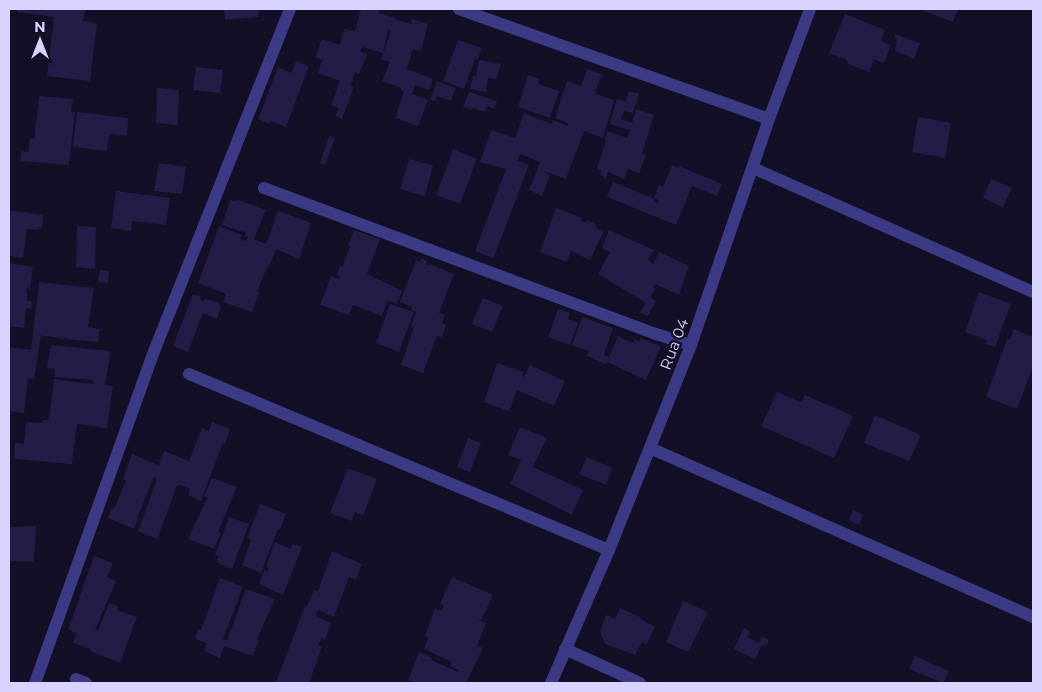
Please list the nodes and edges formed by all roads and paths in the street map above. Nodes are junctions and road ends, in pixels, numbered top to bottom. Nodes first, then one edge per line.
1 (290, 9) edge
2 (459, 9) edge
3 (810, 9) edge
4 (769, 119) junction
5 (752, 168) junction
6 (264, 188) dead end
7 (1033, 292) edge
8 (691, 345) junction
9 (189, 374) dead end
10 (650, 448) junction
11 (609, 550) junction
12 (1033, 617) edge
13 (565, 649) junction
14 (35, 683) edge
15 (550, 683) edge
16 (640, 683) edge

1 - 14 street
2 - 4 street
3 - 4 street, Rua 04
4 - 5 street, Rua 04
5 - 7 street
5 - 8 street, Rua 04
6 - 8 street
8 - 10 street, Rua 04
9 - 11 street
10 - 11 street, Rua 04
10 - 12 street
11 - 13 street, Rua 04
13 - 15 street, Rua 04
13 - 16 street

